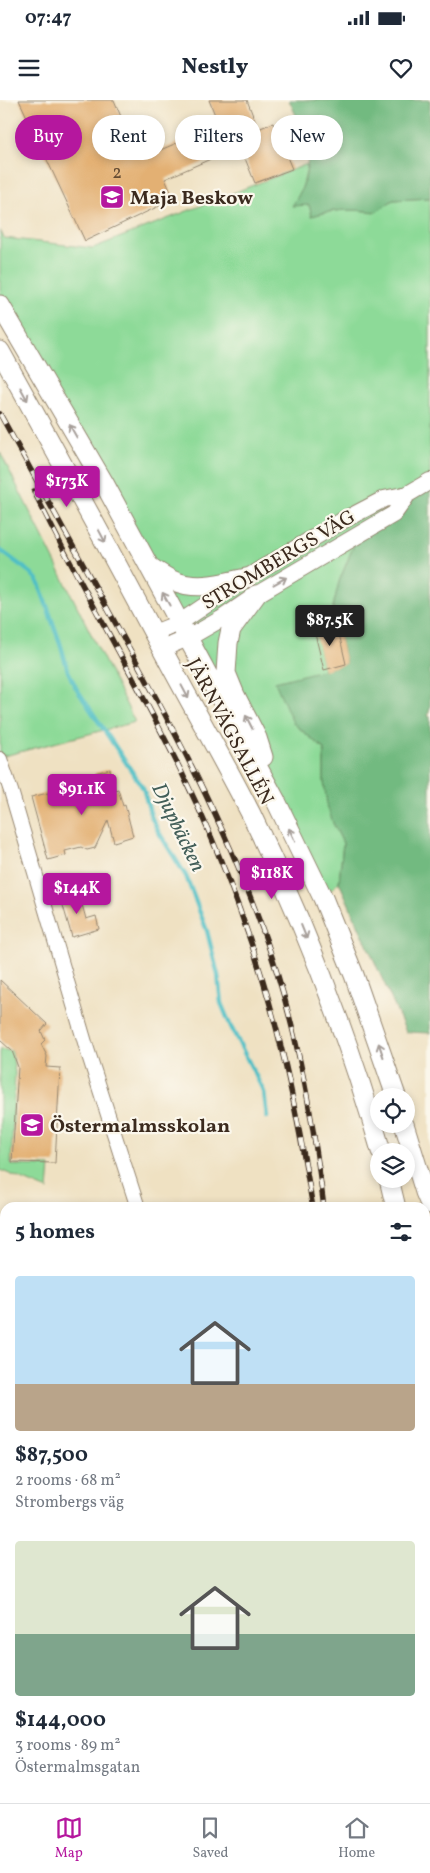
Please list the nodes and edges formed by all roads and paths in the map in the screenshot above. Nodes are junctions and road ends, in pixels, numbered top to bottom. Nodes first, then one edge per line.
1 (0, 305) edge
2 (0, 351) edge
3 (430, 481) edge
4 (408, 494) junction
5 (148, 565) junction
6 (246, 578) junction
7 (256, 595) junction
8 (184, 631) junction
9 (158, 641) junction
10 (0, 759) edge
11 (6, 793) edge
12 (276, 801) junction
13 (393, 1088) edge
14 (407, 1133) edge
15 (379, 1143) edge
16 (391, 1188) edge
17 (136, 1202) edge
18 (395, 1202) edge
19 (429, 1202) edge

5 -> 1 main road, JÄRNVÄGSALLÉN
2 -> 9 main road, JÄRNVÄGSALLÉN
3 - 4 street, STROMBERGS VÄG
4 - 6 street, STROMBERGS VÄG
7 -> 4 street, STROMBERGS VÄG
5 - 6 main road
8 -> 5 main road, JÄRNVÄGSALLÉN
6 - 8 street, STROMBERGS VÄG
7 - 8 street, STROMBERGS VÄG
12 -> 7 main road
8 - 9 street, STROMBERGS VÄG
8 - 12 main road, JÄRNVÄGSALLÉN
9 -> 15 main road, JÄRNVÄGSALLÉN
10 - 11 street
11 - 17 street
13 -> 12 main road, JÄRNVÄGSALLÉN
14 - 19 main road
16 - 18 main road

